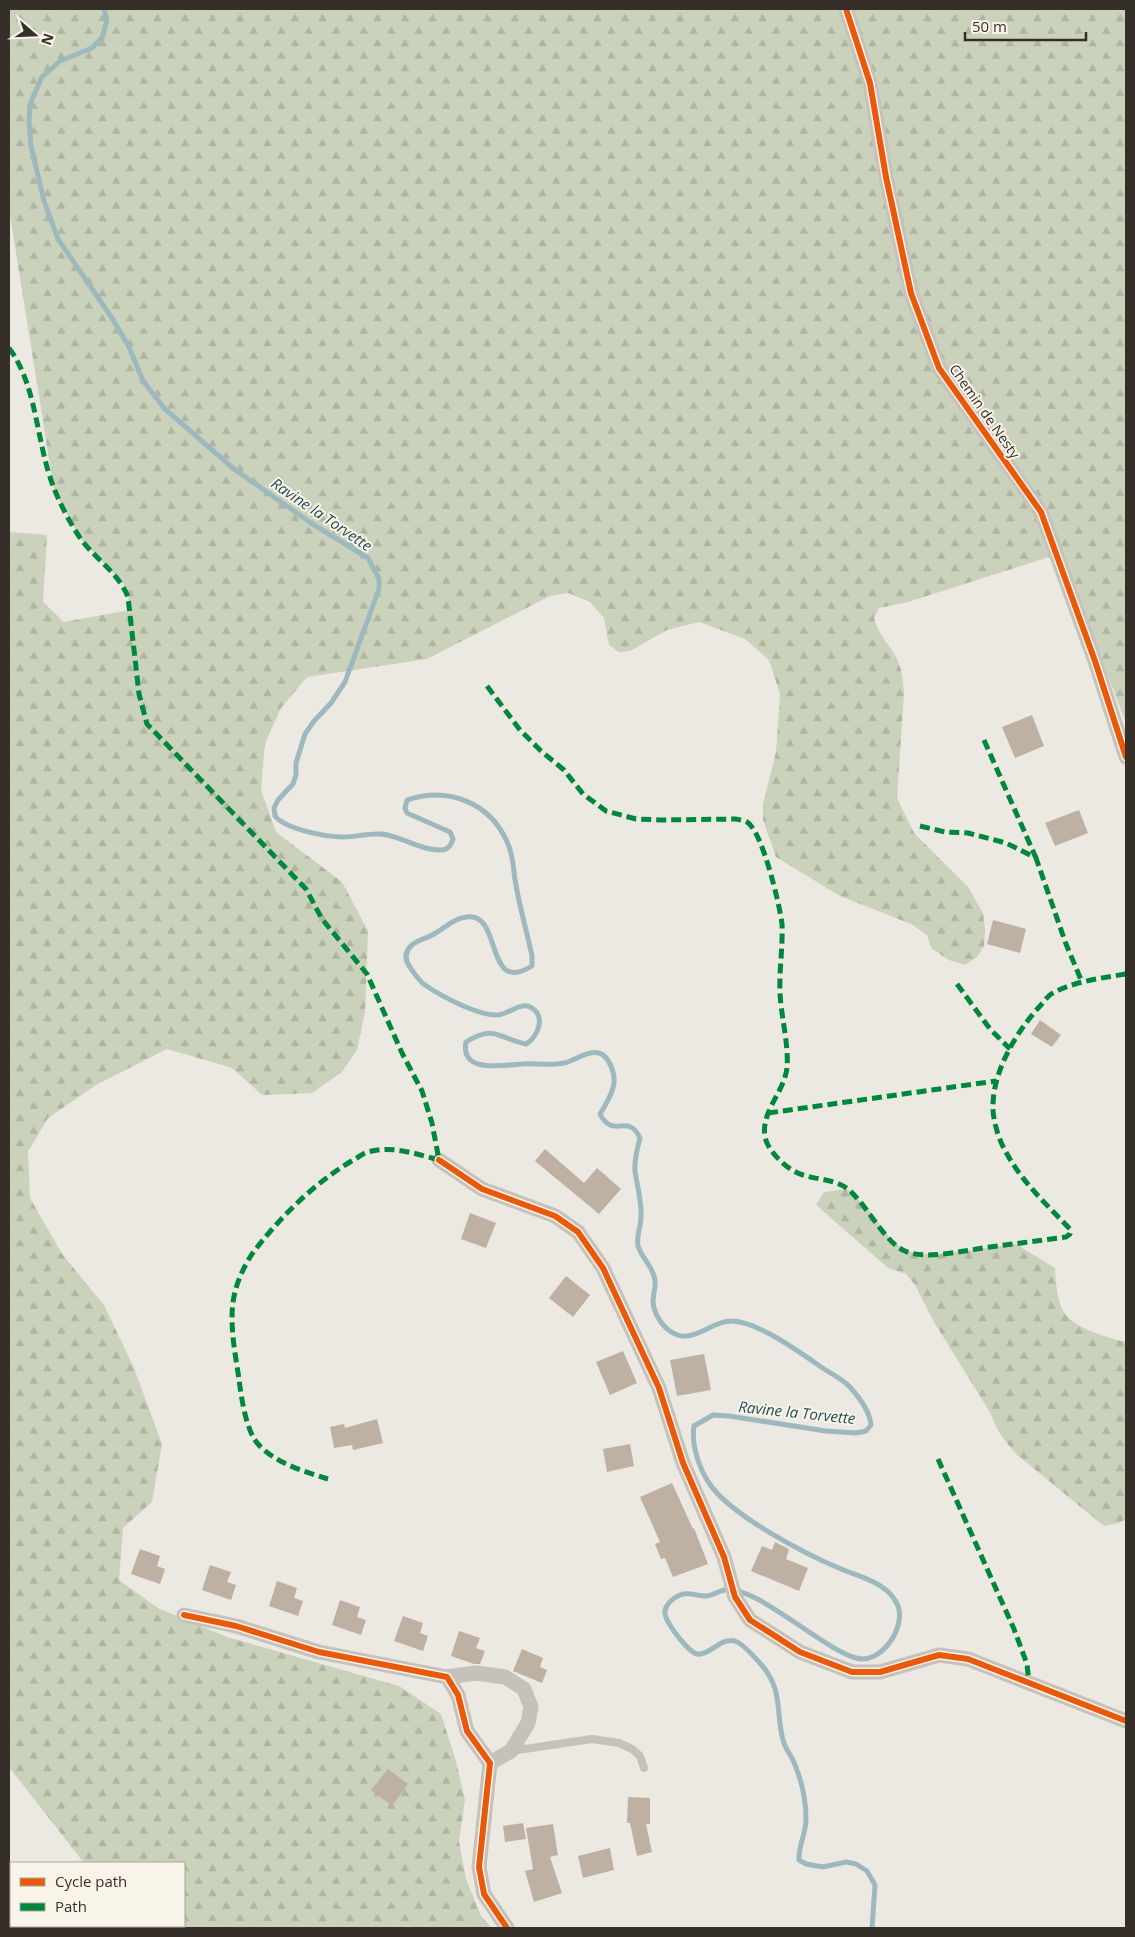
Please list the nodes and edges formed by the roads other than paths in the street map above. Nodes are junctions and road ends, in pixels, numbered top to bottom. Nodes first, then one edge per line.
1 (846, 9) edge
2 (1126, 757) edge
3 (439, 1160) dead end
4 (184, 1615) dead end
5 (447, 1677) junction
6 (1126, 1721) edge
7 (511, 1751) junction
8 (490, 1763) junction
9 (644, 1768) dead end
10 (507, 1928) edge

1 - 2 street, Chemin de Nesty
3 - 6 street
4 - 5 street
5 - 7 street
5 - 8 street
7 - 8 street
7 - 9 lane
8 - 10 street

